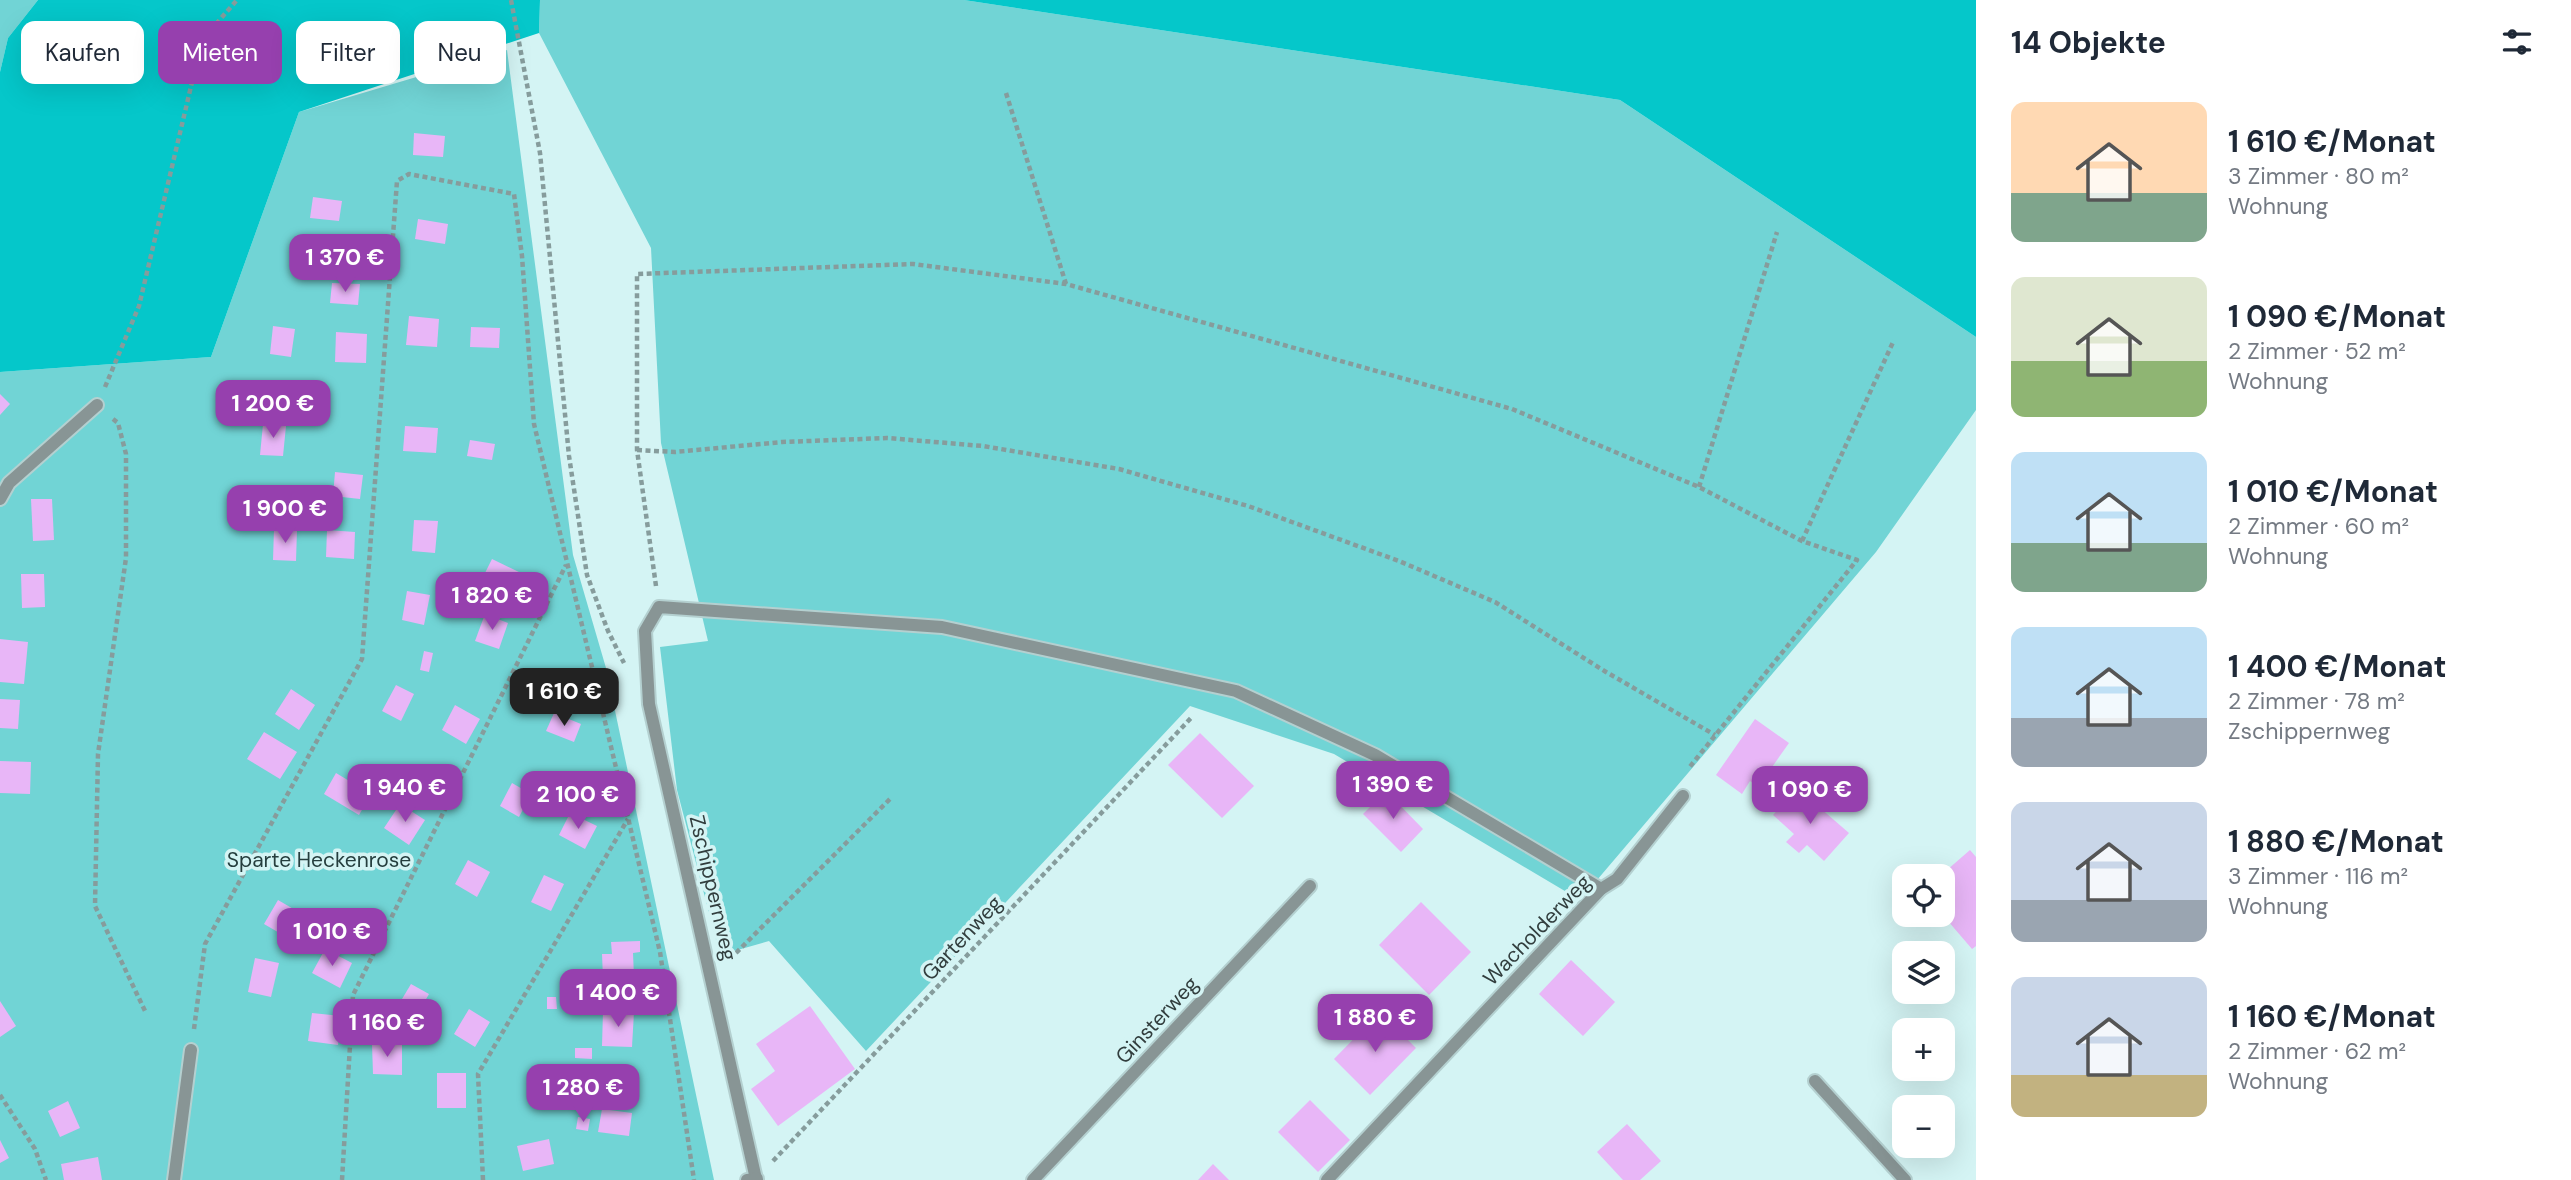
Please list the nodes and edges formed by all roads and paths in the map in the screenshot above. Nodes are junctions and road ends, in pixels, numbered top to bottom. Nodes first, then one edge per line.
1 (237, 0) edge
2 (511, 0) edge
3 (1006, 93) dead end
4 (1777, 232) dead end
5 (1066, 284) junction
6 (1894, 340) dead end
7 (97, 405) junction
8 (637, 450) junction
9 (1699, 487) junction
10 (0, 499) edge
11 (1802, 541) junction
12 (567, 564) junction
13 (659, 607) junction
14 (625, 666) dead end
15 (1191, 718) dead end
16 (1715, 735) junction
17 (1688, 769) dead end
18 (1683, 796) dead end
19 (892, 797) dead end
20 (629, 818) junction
21 (1310, 886) dead end
22 (1601, 889) junction
23 (712, 977) junction
24 (146, 1013) dead end
25 (191, 1050) joint
26 (1815, 1081) dead end
27 (0, 1095) edge
28 (46, 1180) edge
29 (174, 1180) edge
30 (342, 1180) edge
31 (483, 1180) edge
32 (694, 1180) edge
33 (747, 1180) edge
34 (756, 1180) edge
35 (1034, 1180) edge
36 (1326, 1180) edge
37 (1905, 1180) edge

1 - 7 path
2 - 14 path
3 - 5 path
4 - 9 path
5 - 8 path
5 - 9 path
6 - 11 path
7 - 10 lane
7 - 24 path
8 - 13 path
8 - 16 path
9 - 11 path
11 - 16 path
12 - 20 path
12 - 25 path
12 - 30 path
13 - 22 lane
13 - 23 lane, Zschippernweg
15 - 34 path, Gartenweg
16 - 17 path
18 - 22 lane, Wacholderweg
19 - 23 path
20 - 31 path
20 - 32 path
21 - 35 lane, Ginsterweg
22 - 36 lane, Wacholderweg
23 - 34 lane, Zschippernweg
25 - 29 lane
26 - 37 lane
27 - 28 path
33 - 34 lane

